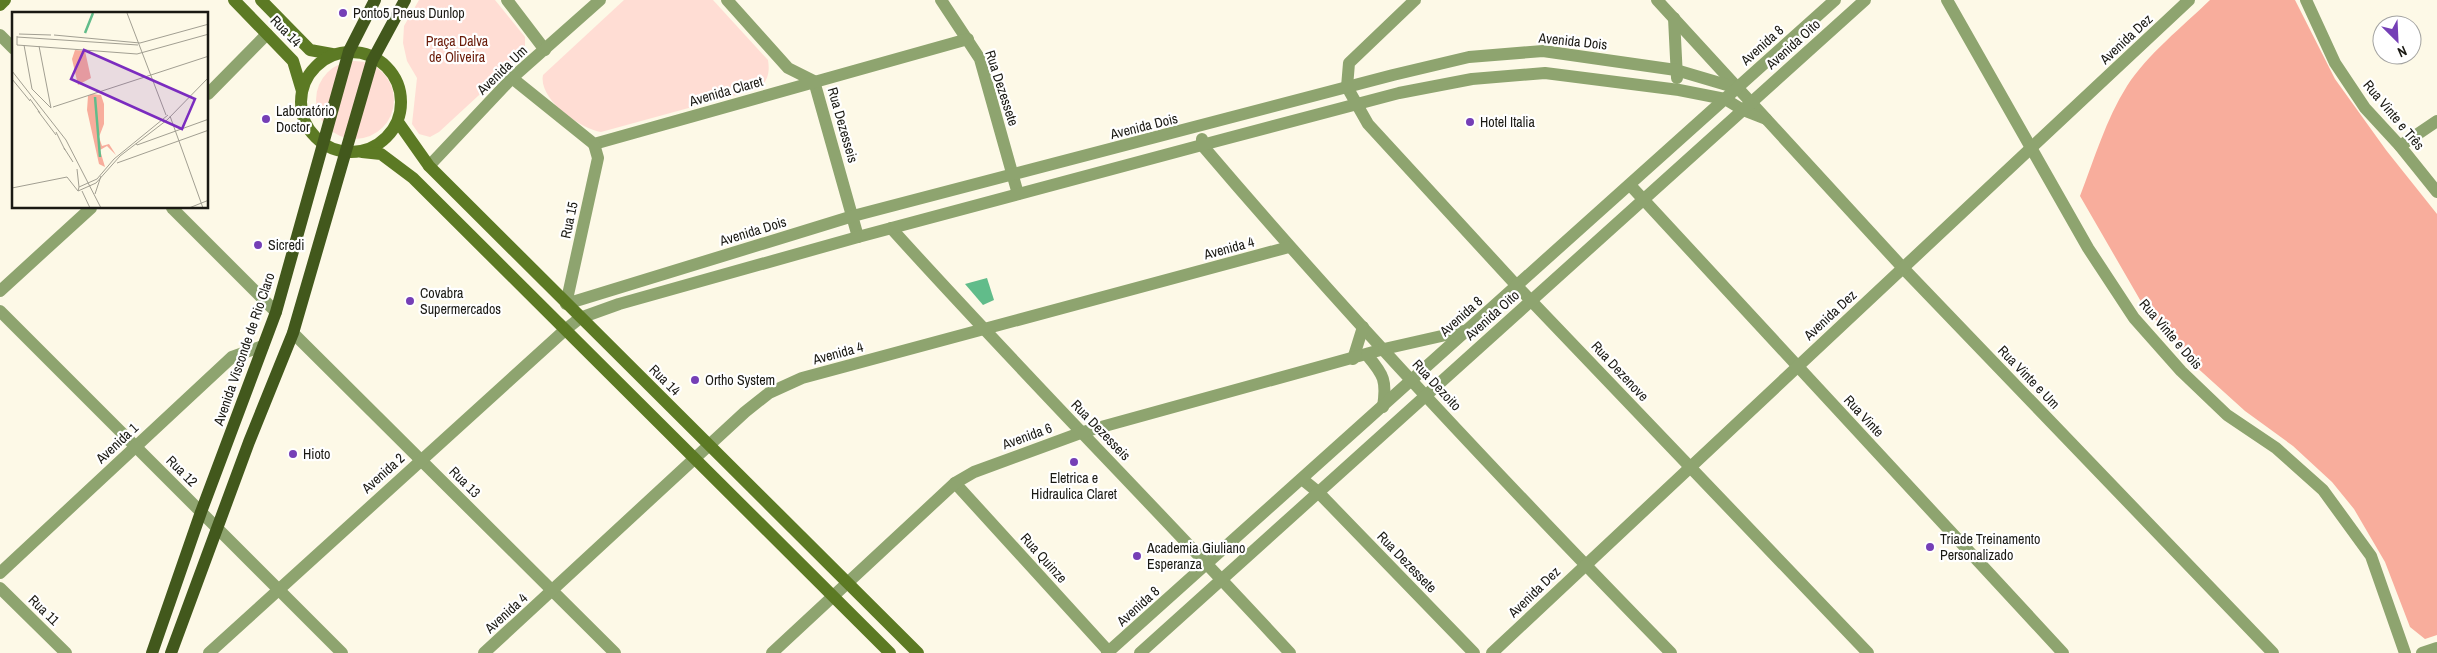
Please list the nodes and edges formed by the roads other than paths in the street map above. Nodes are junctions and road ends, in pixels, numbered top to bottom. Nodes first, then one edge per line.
1 (5, 0) edge
2 (234, 0) edge
3 (261, 0) edge
4 (375, 0) edge
5 (405, 0) edge
6 (507, 0) edge
7 (600, 0) edge
8 (727, 0) edge
9 (941, 0) edge
10 (1415, 0) edge
11 (1657, 0) edge
12 (1834, 0) edge
13 (1947, 0) edge
14 (2306, 0) edge
15 (1862, 1) edge
16 (2185, 1) edge
17 (0, 5) edge
18 (1674, 18) junction
19 (267, 34) junction
20 (0, 36) edge
21 (968, 39) junction
22 (12, 47) edge
23 (545, 50) junction
24 (349, 51) junction
25 (332, 54) junction
26 (375, 56) junction
27 (1676, 70) junction
28 (512, 78) junction
29 (814, 81) junction
30 (1347, 87) junction
31 (1737, 88) junction
32 (1679, 90) junction
33 (302, 91) junction
34 (209, 93) edge
35 (1725, 99) junction
36 (1357, 104) junction
37 (1747, 106) junction
38 (2437, 121) edge
39 (398, 122) junction
40 (1201, 125) junction
41 (1176, 132) junction
42 (323, 144) junction
43 (594, 144) junction
44 (1202, 145) junction
45 (2400, 146) junction
46 (2032, 148) junction
47 (1181, 150) junction
48 (345, 152) junction
49 (362, 152) junction
50 (429, 166) junction
51 (1013, 175) junction
52 (1630, 185) junction
53 (2437, 192) edge
54 (1018, 194) junction
55 (1643, 200) junction
56 (90, 209) edge
57 (173, 209) edge
58 (853, 216) junction
59 (891, 228) junction
60 (858, 236) junction
61 (1289, 247) junction
62 (1904, 268) junction
63 (1517, 286) junction
64 (0, 291) edge
65 (1532, 300) junction
66 (566, 304) junction
67 (0, 311) edge
68 (276, 312) junction
69 (580, 318) junction
70 (1363, 327) junction
71 (983, 329) junction
72 (565, 330) junction
73 (1468, 330) junction
74 (293, 333) junction
75 (263, 346) junction
76 (1384, 349) junction
77 (1367, 355) junction
78 (1353, 359) junction
79 (1797, 366) junction
80 (1413, 380) junction
81 (1426, 395) junction
82 (1383, 407) junction
83 (1083, 432) junction
84 (708, 444) junction
85 (136, 446) junction
86 (693, 458) junction
87 (420, 460) junction
88 (1689, 467) junction
89 (1302, 479) junction
90 (955, 483) junction
91 (1318, 492) junction
92 (201, 512) junction
93 (217, 528) junction
94 (1584, 564) junction
95 (1207, 565) junction
96 (0, 573) edge
97 (1221, 579) junction
98 (848, 583) junction
99 (0, 588) edge
100 (278, 589) junction
101 (553, 591) junction
102 (834, 596) junction
103 (2437, 648) edge
104 (66, 653) edge
105 (152, 653) edge
106 (171, 653) edge
107 (209, 653) edge
108 (342, 653) edge
109 (484, 653) edge
110 (615, 653) edge
111 (772, 653) edge
112 (890, 653) edge
113 (918, 653) edge
114 (1109, 653) edge
115 (1140, 653) edge
116 (1290, 653) edge
117 (1474, 653) edge
118 (1492, 653) edge
119 (1671, 653) edge
120 (1868, 653) edge
121 (2063, 653) edge
122 (2273, 653) edge
123 (2405, 653) edge
124 (2422, 653) edge

1 - 17 main road
2 - 19 main road, Rua 14
3 - 25 main road, Rua 14
4 - 24 main road, Avenida Visconde de Rio Claro
5 - 26 main road
6 - 23 street
7 - 23 street, Avenida Um
8 - 29 street, Rua Dezesseis
9 - 21 street, Rua Dezessete
10 - 30 street
11 - 18 street, Rua Vinte e Um
12 - 31 street, Avenida 8
13 - 46 street, Rua Vinte e Dois
14 - 45 street, Rua Vinte e Três
15 - 37 street, Avenida Oito
16 - 46 street, Avenida Dez
18 - 27 street
18 - 31 street, Rua Vinte e Um
19 - 33 main road, Rua 14
19 - 34 street
20 - 22 street
21 - 29 street, Avenida Claret
21 - 51 street, Rua Dezessete
23 - 28 street, Avenida Um
24 - 25 main road
24 - 26 main road
24 - 42 main road, Avenida Visconde de Rio Claro
25 - 33 main road
26 - 39 main road
26 - 48 main road
27 - 30 street, Avenida Dois
27 - 31 street, Avenida Dois
27 - 32 street
28 - 43 street
28 - 50 street, Avenida Um
29 - 43 street, Avenida Claret
29 - 58 street, Rua Dezesseis
30 - 36 street, Rua Dezenove
30 - 40 street, Avenida Dois
31 - 35 street, Avenida 8
31 - 37 street, Rua Vinte e Um
32 - 35 street
32 - 36 street
33 - 42 main road
35 - 37 street
35 - 52 street, Avenida 8
36 - 44 street
36 - 63 street, Rua Dezenove
37 - 55 street, Avenida Oito
37 - 62 street, Rua Vinte e Um
38 - 45 street
39 - 49 main road
39 - 50 main road, Rua 14
40 - 41 street, Avenida Dois
40 - 44 street
41 - 47 street
41 - 51 street, Avenida Dois
42 - 48 main road
42 - 68 main road, Avenida Visconde de Rio Claro
43 - 66 street, Rua 15
44 - 47 street
44 - 61 street, Rua Dezoito
45 - 53 street, Rua Vinte e Três
46 - 62 street, Avenida Dez
46 - 123 street, Rua Vinte e Dois
47 - 54 street
48 - 49 main road
48 - 74 main road
49 - 72 main road
50 - 66 main road, Rua 14
51 - 54 street, Rua Dezessete
51 - 58 street, Avenida Dois
52 - 55 street, Rua Vinte
52 - 63 street, Avenida 8
54 - 59 street
55 - 65 street, Avenida Oito
55 - 79 street, Rua Vinte
56 - 64 street
57 - 68 street
58 - 60 street, Rua Dezesseis
58 - 66 street, Avenida Dois
59 - 60 street
59 - 71 street, Rua Dezesseis
60 - 69 street
61 - 70 street, Rua Dezoito
61 - 71 street, Avenida 4
62 - 79 street, Avenida Dez
62 - 122 street, Rua Vinte e Um
63 - 65 street, Rua Dezenove
63 - 73 street, Avenida 8
65 - 81 street, Avenida Oito
65 - 88 street, Rua Dezenove
66 - 69 main road, Rua 14
67 - 85 street, Rua 12
68 - 75 main road, Avenida Visconde de Rio Claro
69 - 72 street, Avenida 2
69 - 84 main road, Rua 14
70 - 76 street, Rua Dezoito
70 - 78 street
71 - 83 street, Rua Dezesseis
71 - 84 street, Avenida 4
72 - 86 main road
72 - 87 street, Avenida 2
73 - 76 street, Avenida 6
73 - 80 street, Avenida 8
74 - 87 street, Rua 13
74 - 93 main road
75 - 85 street, Avenida 1
75 - 92 main road, Avenida Visconde de Rio Claro
76 - 77 street, Avenida 6
76 - 80 street, Rua Dezoito
77 - 78 street, Avenida 6
77 - 82 street
78 - 83 street, Avenida 6
79 - 88 street, Avenida Dez
79 - 121 street, Rua Vinte
80 - 81 street, Rua Dezoito
80 - 82 street, Avenida 8
81 - 91 street, Avenida Oito
81 - 94 street, Rua Dezoito
82 - 89 street, Avenida 8
83 - 90 street, Avenida 6
83 - 95 street, Rua Dezesseis
84 - 86 street, Avenida 4
84 - 98 main road, Rua 14
85 - 92 street, Rua 12
85 - 96 street, Avenida 1
86 - 101 street, Avenida 4
86 - 102 main road
87 - 100 street, Avenida 2
87 - 101 street, Rua 13
88 - 94 street, Avenida Dez
88 - 120 street, Rua Dezenove
89 - 91 street, Rua Dezessete
89 - 95 street, Avenida 8
90 - 98 street, Avenida 6
90 - 114 street, Rua Quinze
91 - 97 street, Avenida Oito
91 - 117 street, Rua Dezessete
92 - 93 street, Rua 12
92 - 105 main road, Avenida Visconde de Rio Claro
93 - 100 street, Rua 12
93 - 106 main road
94 - 118 street, Avenida Dez
94 - 119 street, Rua Dezoito
95 - 97 street, Rua Dezesseis
95 - 114 street, Avenida 8
97 - 115 street, Avenida Oito
97 - 116 street, Rua Dezesseis
98 - 102 street, Avenida 6
98 - 113 main road, Rua 14
99 - 104 street, Rua 11
100 - 107 street, Avenida 2
100 - 108 street, Rua 12
101 - 109 street, Avenida 4
101 - 110 street, Rua 13
102 - 111 street, Avenida 6
102 - 112 main road
103 - 124 street

